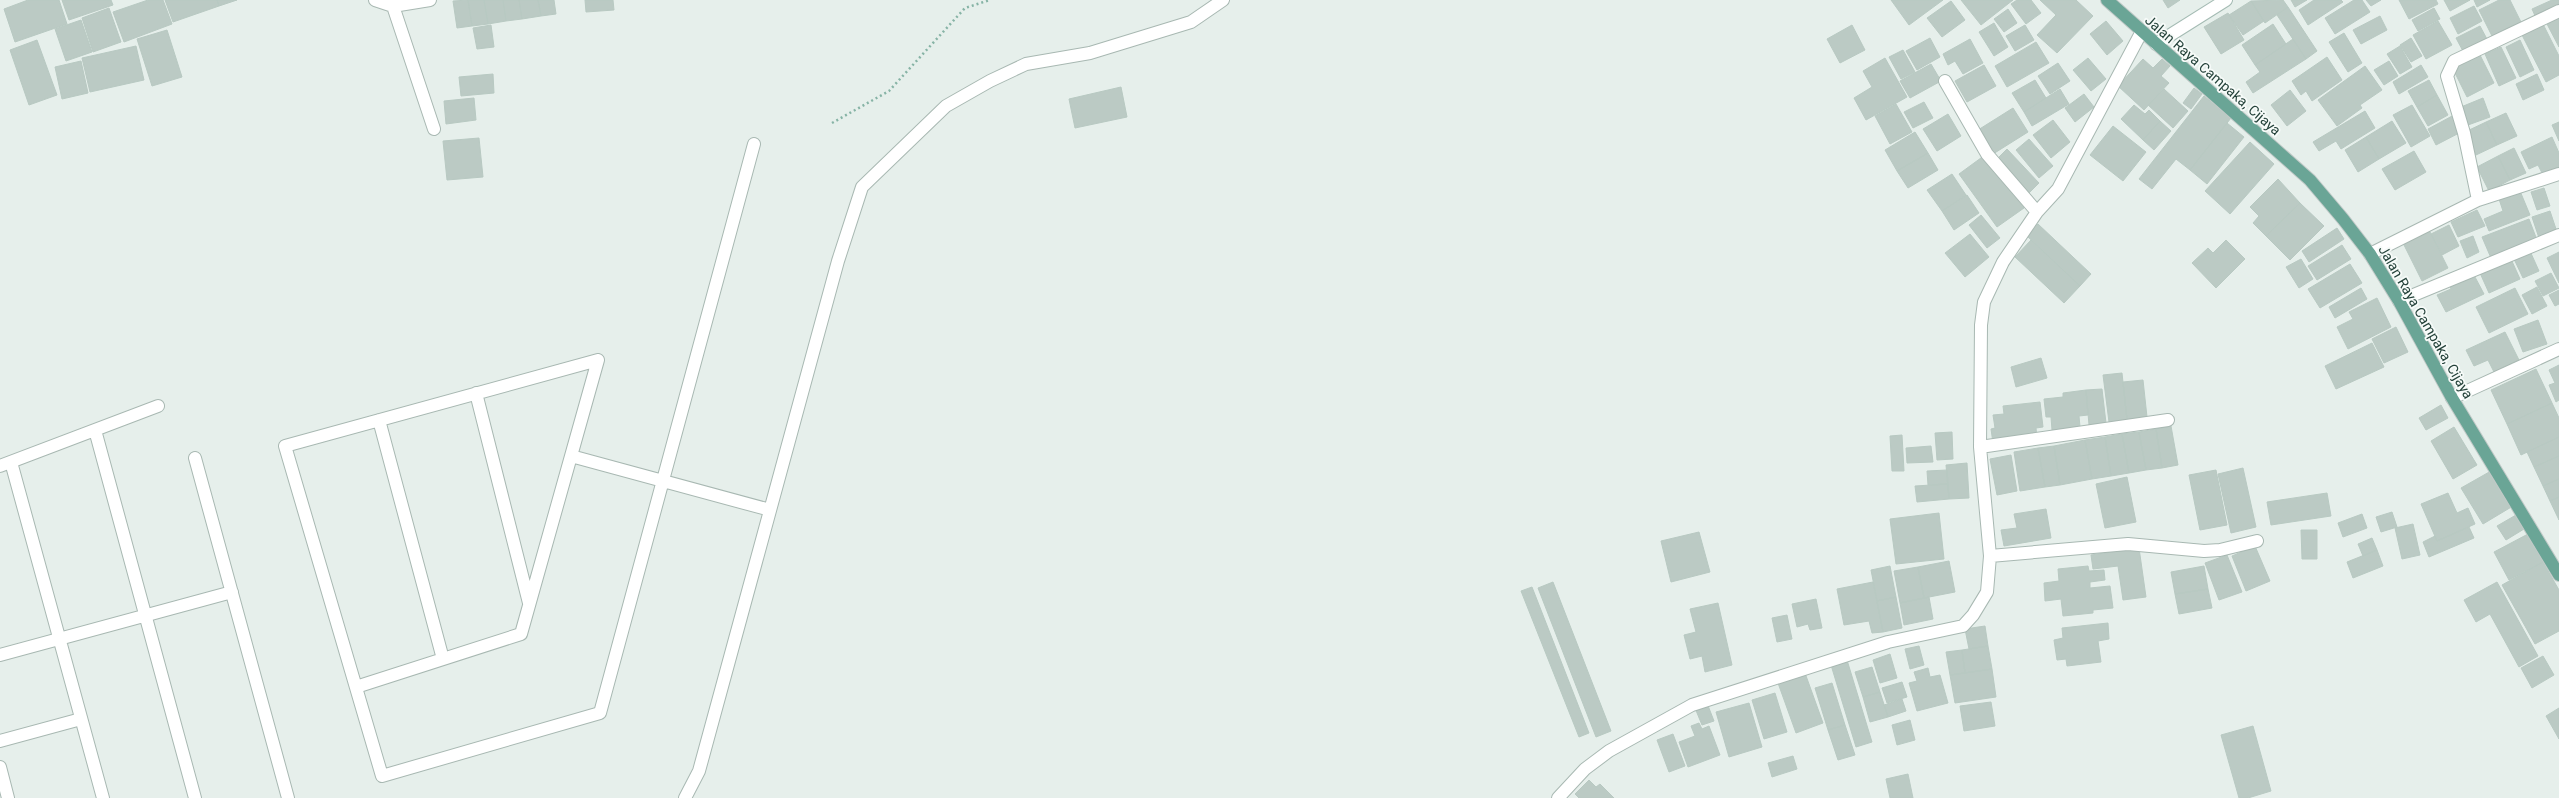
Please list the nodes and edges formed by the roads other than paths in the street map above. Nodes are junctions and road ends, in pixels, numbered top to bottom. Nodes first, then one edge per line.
1 (375, 0) edge
2 (430, 0) edge
3 (1223, 0) edge
4 (2106, 0) edge
5 (2226, 0) edge
6 (393, 6) junction
7 (2559, 11) edge
8 (2141, 32) junction
9 (2156, 44) junction
10 (1945, 81) dead end
11 (434, 129) dead end
12 (754, 144) dead end
13 (2559, 174) edge
14 (2478, 200) junction
15 (2037, 212) junction
16 (2559, 235) edge
17 (2370, 254) junction
18 (2399, 301) junction
19 (2559, 349) edge
20 (476, 394) junction
21 (2452, 398) junction
22 (158, 406) dead end
23 (379, 420) junction
24 (2168, 420) dead end
25 (95, 430) junction
26 (1980, 446) junction
27 (571, 456) junction
28 (195, 458) dead end
29 (6, 464) edge
30 (663, 481) junction
31 (770, 510) junction
32 (2257, 541) dead end
33 (1990, 556) junction
34 (2559, 575) edge
35 (232, 592) junction
36 (529, 603) junction
37 (145, 616) junction
38 (59, 639) junction
39 (0, 655) edge
40 (443, 659) junction
41 (356, 687) junction
42 (81, 719) junction
43 (0, 741) edge
44 (0, 767) edge
45 (8, 798) edge
46 (103, 798) edge
47 (195, 798) edge
48 (288, 798) edge
49 (685, 798) edge
50 (1558, 798) edge

1 - 6 street
2 - 6 street
3 - 31 street
4 - 8 main road, Jalan Raya Campaka, Cijaya
5 - 9 street
6 - 11 street
7 - 14 street
8 - 9 main road, Jalan Raya Campaka, Cijaya
8 - 15 street
9 - 17 main road, Jalan Raya Campaka, Cijaya
10 - 15 street
12 - 30 street
13 - 14 street
14 - 17 street
15 - 26 street
16 - 18 street
17 - 18 main road, Jalan Raya Campaka, Cijaya
18 - 21 main road, Jalan Raya Campaka, Cijaya
19 - 21 street
20 - 23 street
20 - 27 street
20 - 36 street
21 - 34 main road, Jalan Raya Campaka, Cijaya
22 - 25 street
23 - 40 street
23 - 41 street
24 - 26 street
25 - 29 street
25 - 37 street
26 - 33 street
27 - 30 street
27 - 36 street
28 - 35 street
29 - 38 street
30 - 31 street
30 - 41 street
31 - 49 street
32 - 33 street
33 - 50 street
35 - 37 street
35 - 48 street
36 - 40 street
37 - 38 street
37 - 47 street
38 - 39 street
38 - 42 street
40 - 41 street
42 - 43 street
42 - 46 street
44 - 45 street

